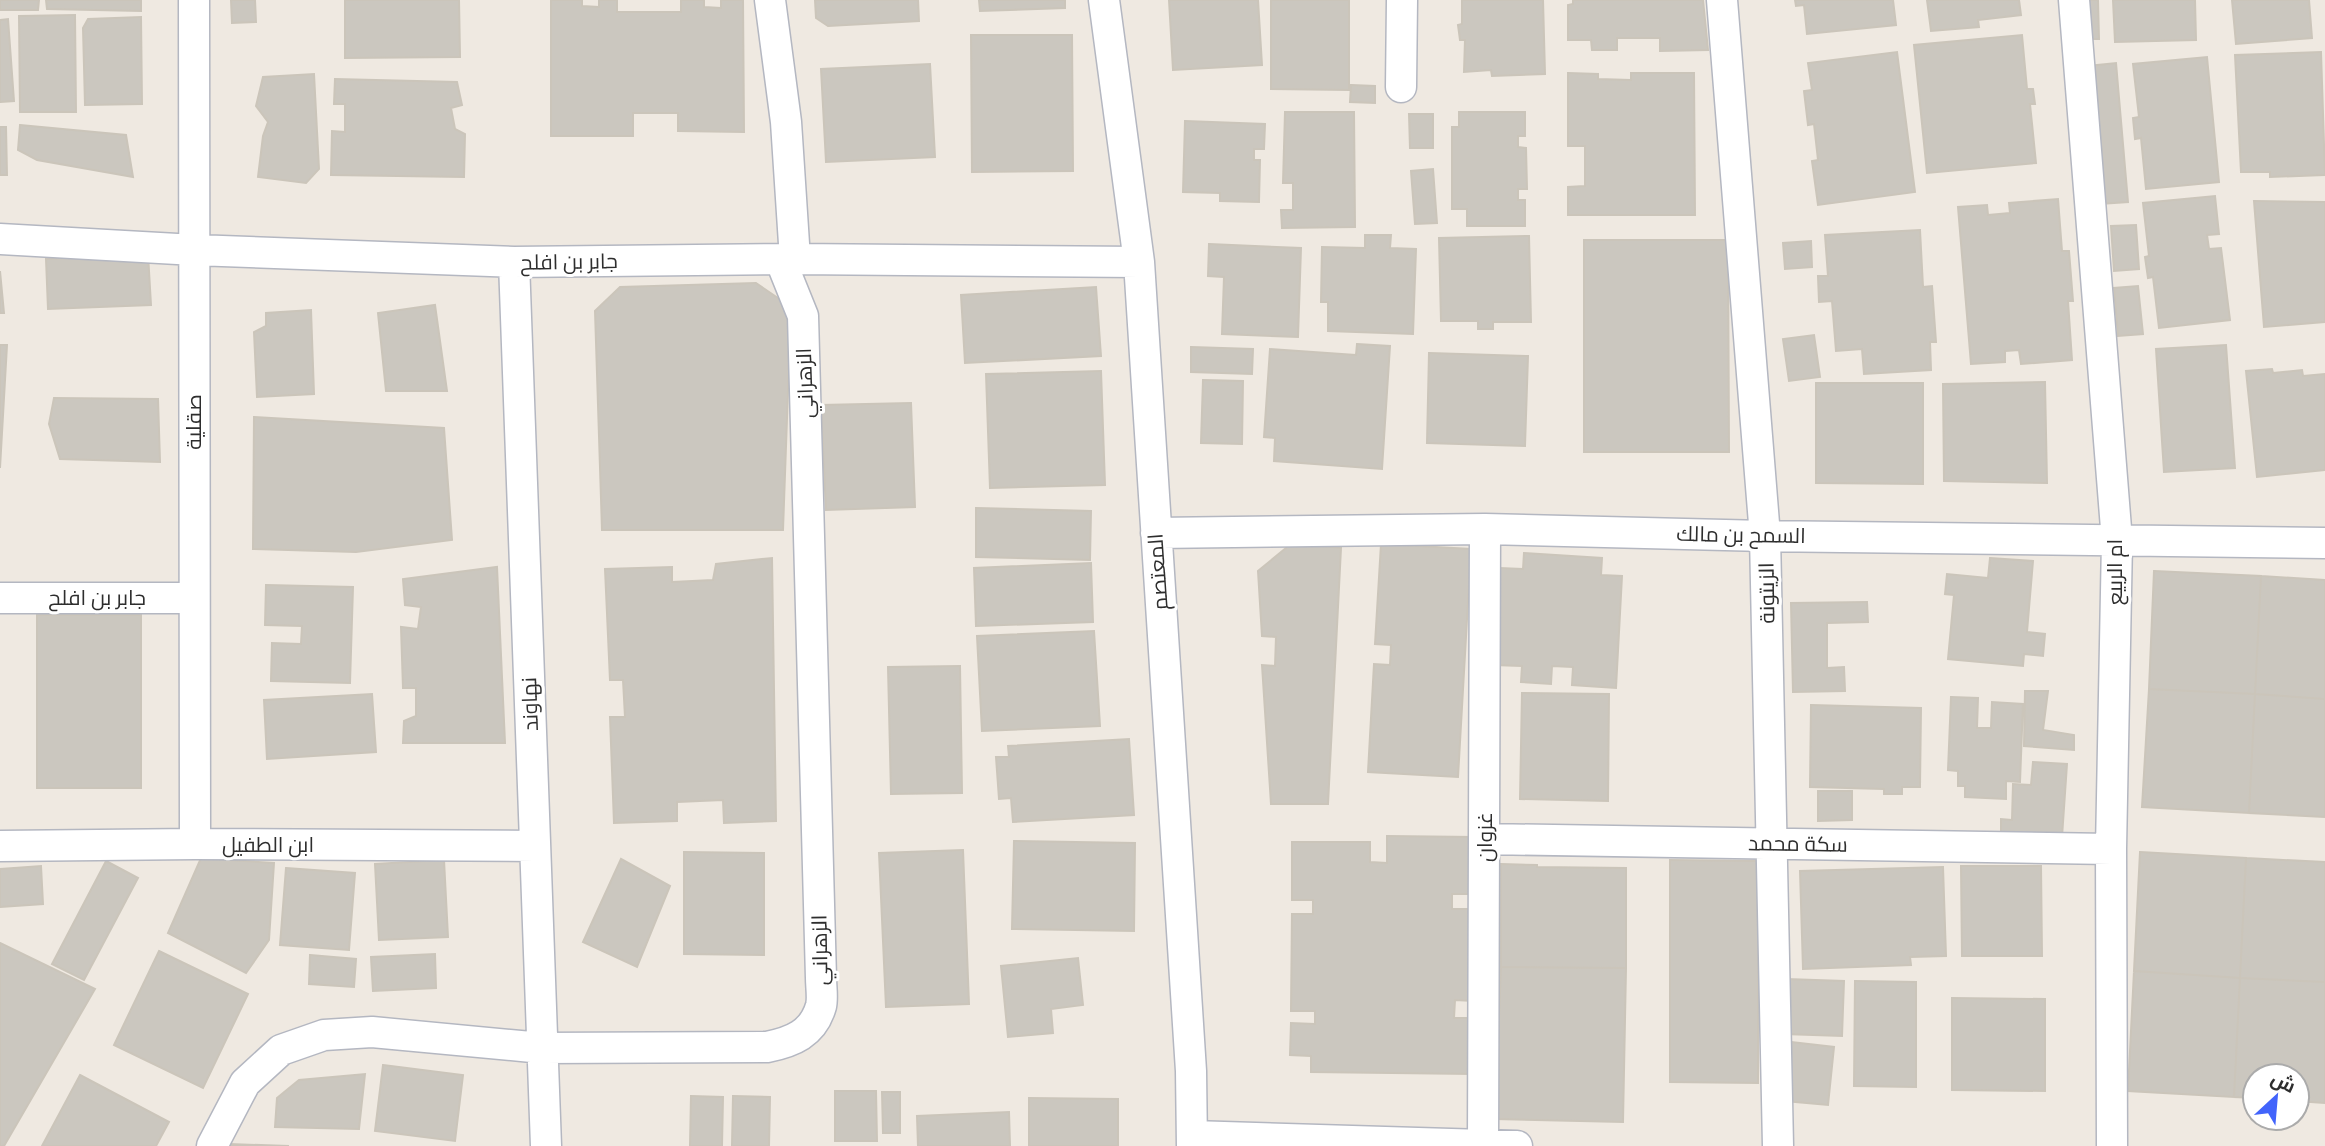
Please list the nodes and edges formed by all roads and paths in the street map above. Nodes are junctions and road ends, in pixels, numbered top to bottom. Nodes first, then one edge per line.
1 (194, 0) edge
2 (770, 0) edge
3 (1104, 0) edge
4 (1402, 0) edge
5 (1722, 0) edge
6 (2074, 0) edge
7 (1401, 87) dead end
8 (0, 239) edge
9 (195, 250) junction
10 (787, 259) junction
11 (514, 262) junction
12 (1139, 262) junction
13 (1485, 529) junction
14 (1156, 533) junction
15 (1765, 536) junction
16 (2117, 541) junction
17 (2325, 543) edge
18 (0, 598) edge
19 (194, 598) junction
20 (1485, 839) junction
21 (195, 844) junction
22 (1773, 844) junction
23 (0, 846) edge
24 (535, 846) junction
25 (2111, 849) junction
26 (541, 1048) junction
27 (1192, 1141) edge
28 (1483, 1144) edge
29 (212, 1146) edge
30 (546, 1146) edge
31 (1517, 1146) edge
32 (1778, 1146) edge
33 (2112, 1146) edge

1 - 9 street, صقلية
2 - 10 street, الزهراني
3 - 12 street, المعتصم
4 - 7 street
5 - 15 street, الزيتونة
6 - 16 street, ام الربيع
8 - 9 street, جابر بن افلح
9 - 11 street, جابر بن افلح
9 - 19 street, صقلية
10 - 11 street, جابر بن افلح
10 - 12 street, جابر بن افلح
10 - 26 street, الزهراني
11 - 24 street, نهاوند
12 - 14 street, المعتصم
13 - 14 street, السمح بن مالك
13 - 15 street, السمح بن مالك
13 - 20 street, غزوان
14 - 27 street, المعتصم
15 - 16 street, السمح بن مالك
15 - 22 street, الزيتونة
16 - 17 street, السمح بن مالك
16 - 25 street, ام الربيع
18 - 19 street, جابر بن افلح
19 - 21 street, صقلية
20 - 22 street, سكة محمد
20 - 28 street, غزوان
21 - 23 street, ابن الطفيل
21 - 24 street, ابن الطفيل
22 - 25 street, سكة محمد
22 - 32 street, الزيتونة
24 - 26 street, نهاوند
25 - 33 street, ام الربيع
26 - 29 street, الزهراني
26 - 30 street, نهاوند
27 - 28 street
28 - 31 street

